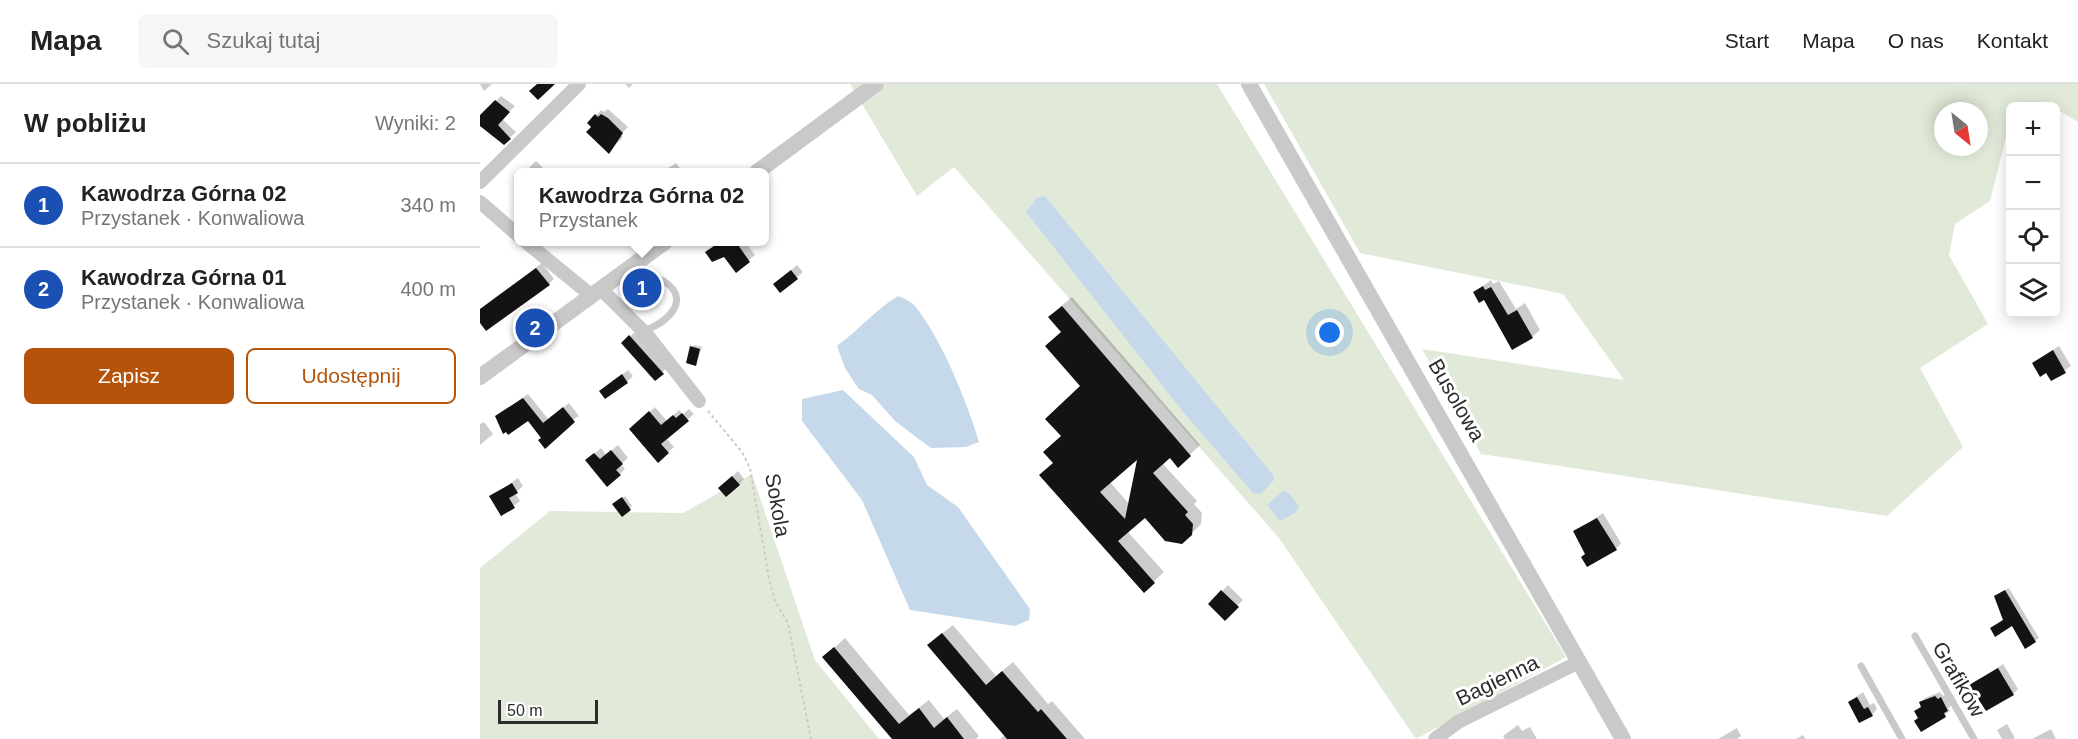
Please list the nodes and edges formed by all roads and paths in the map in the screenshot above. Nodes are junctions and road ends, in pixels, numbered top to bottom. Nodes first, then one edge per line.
1 (579, 84) edge
2 (876, 84) edge
3 (1249, 84) edge
4 (762, 168) edge
5 (480, 182) edge
6 (480, 202) edge
7 (514, 232) edge
8 (531, 246) edge
9 (660, 246) edge
10 (626, 271) junction
11 (596, 293) junction
12 (644, 331) junction
13 (480, 377) edge
14 (699, 401) joint
15 (1916, 636) dead end
16 (1579, 662) junction
17 (1861, 666) dead end
18 (811, 739) edge
19 (1435, 739) edge
20 (1623, 739) edge
21 (1902, 739) edge
22 (1974, 739) edge

1 - 5 street
2 - 4 street
3 - 16 street, Busolowa
6 - 7 street
8 - 11 street
9 - 10 street
10 - 11 street
10 - 12 lane
11 - 12 street
11 - 13 street
12 - 14 street
14 - 18 path, Sokola
15 - 22 lane, Grafików
16 - 19 street, Bagienna
16 - 20 street, Busolowa
17 - 21 lane

